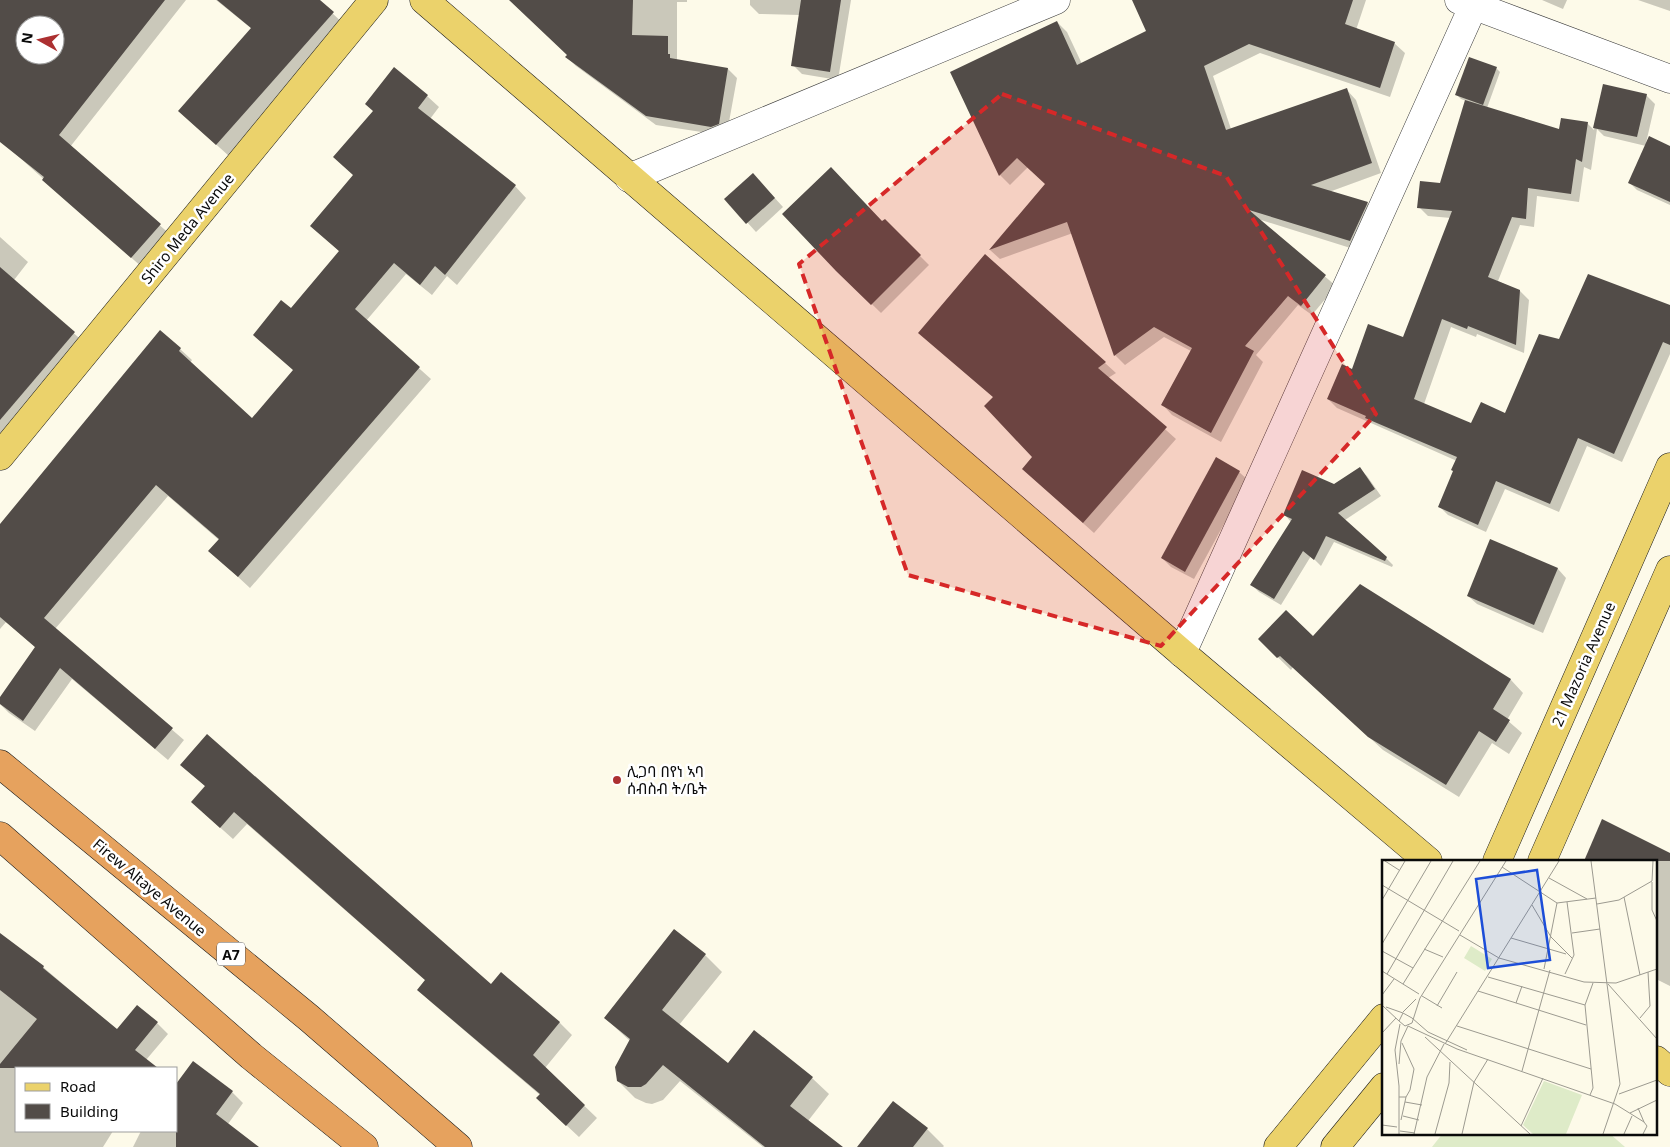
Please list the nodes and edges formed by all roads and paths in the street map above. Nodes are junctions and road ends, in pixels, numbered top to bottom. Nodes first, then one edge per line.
1 (374, 0) edge
2 (424, 0) edge
3 (1056, 0) edge
4 (1469, 2) edge
5 (1670, 79) edge
6 (629, 178) junction
7 (0, 456) edge
8 (1670, 468) edge
9 (1670, 570) edge
10 (1182, 653) junction
11 (0, 764) edge
12 (0, 836) edge
13 (1427, 860) edge
14 (1497, 860) edge
15 (1542, 860) edge
16 (1382, 1020) edge
17 (1658, 1062) edge
18 (1670, 1072) edge
19 (1382, 1089) edge
20 (364, 1147) edge
21 (458, 1147) edge
22 (1278, 1147) edge
23 (1335, 1147) edge

1 - 7 main road, Shiro Meda Avenue
2 - 6 main road
3 - 6 street
4 - 5 street
4 - 10 street
6 - 10 main road
8 - 14 main road, 21 Mazoria Avenue
9 - 15 main road
10 - 13 main road
11 - 21 highway, Firew Altaye Avenue / A7
12 - 20 highway
16 - 22 main road
17 - 18 main road
19 - 23 main road

